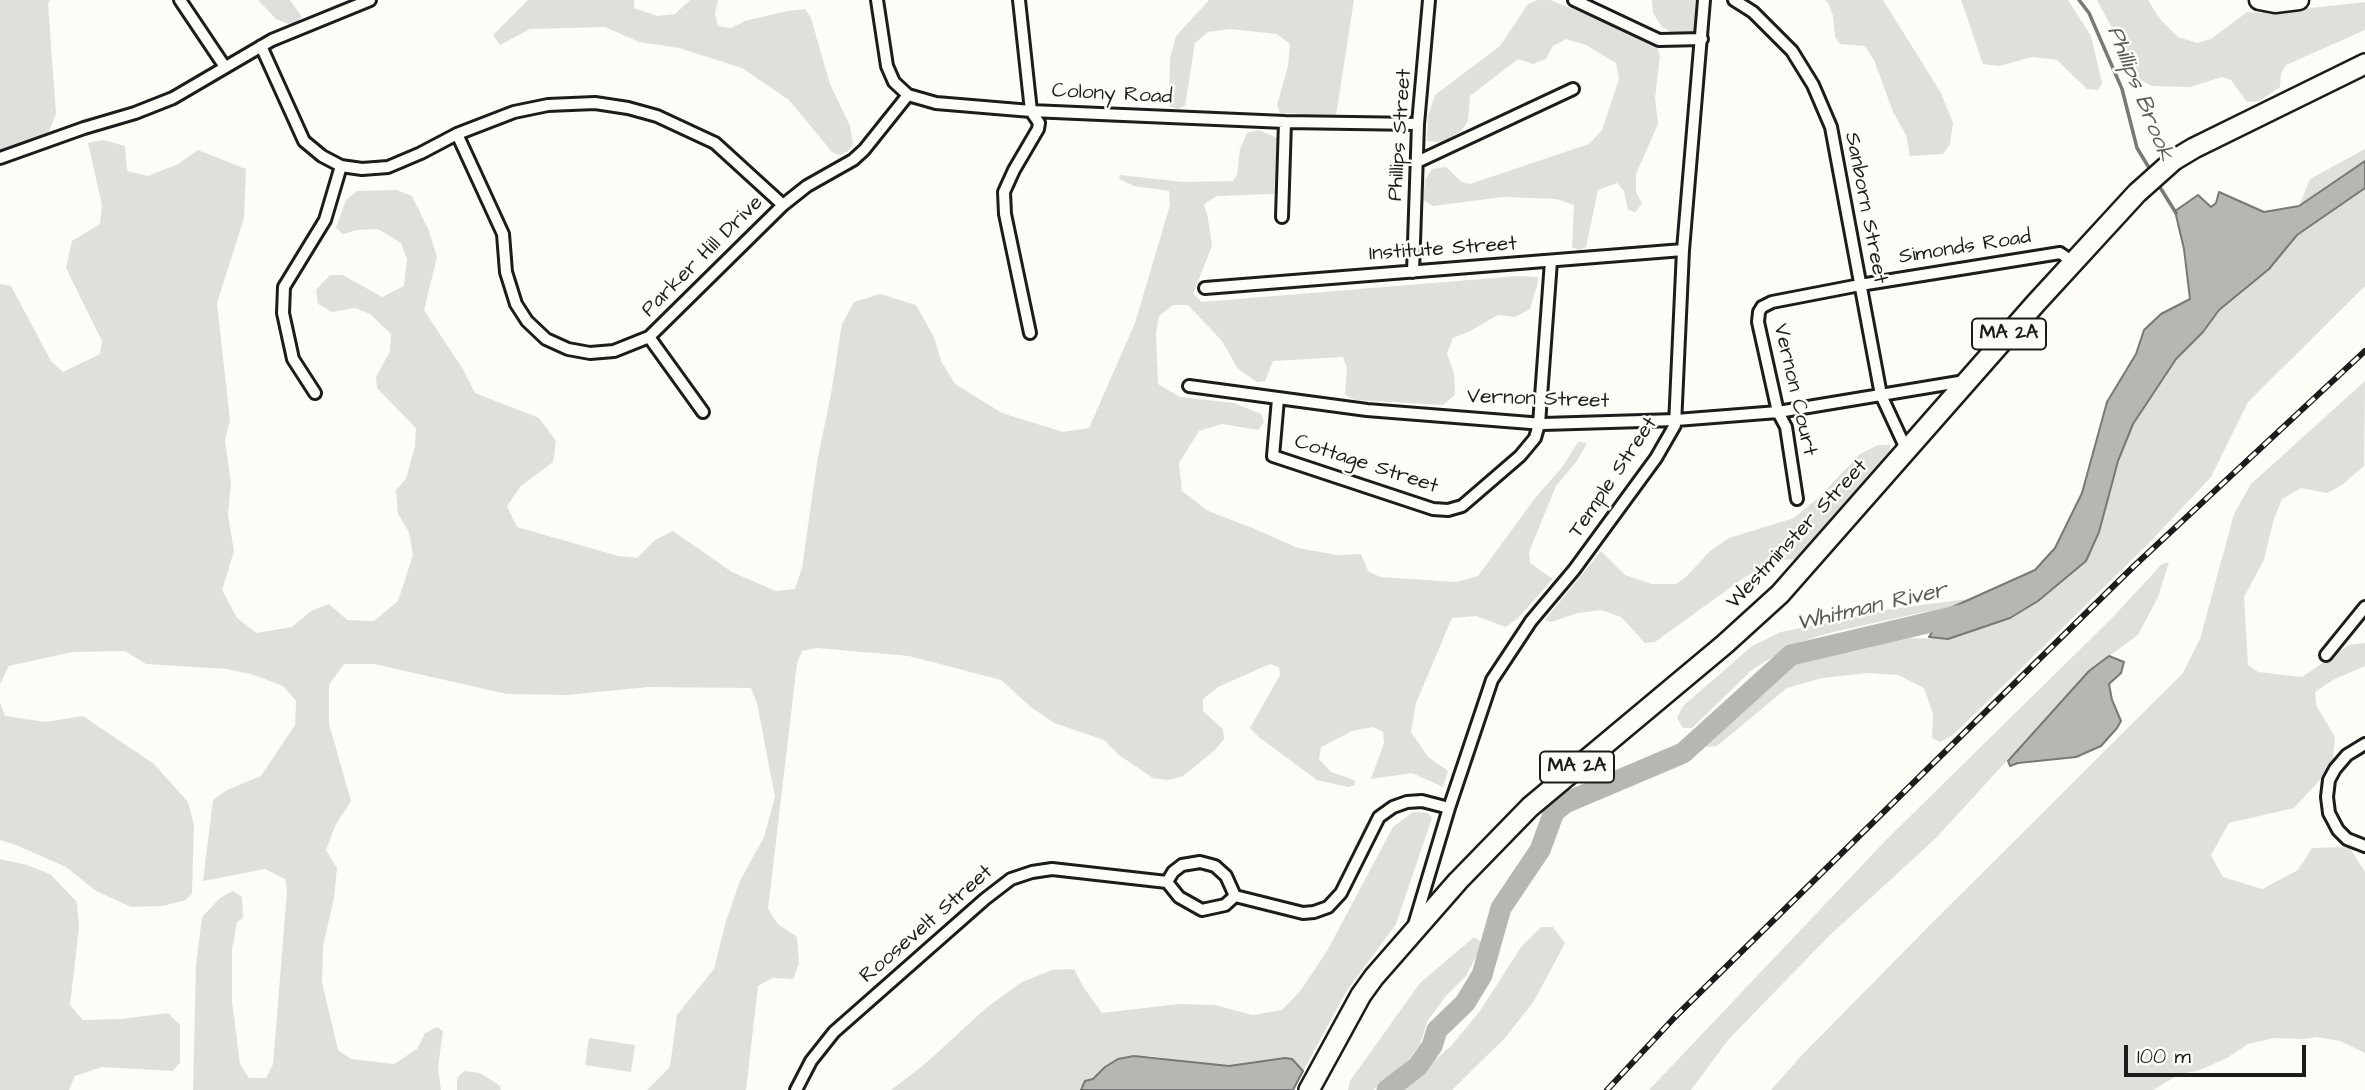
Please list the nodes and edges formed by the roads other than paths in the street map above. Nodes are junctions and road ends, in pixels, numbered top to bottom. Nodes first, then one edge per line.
1 (180, 0) edge
2 (370, 0) edge
3 (877, 0) edge
4 (1018, 0) edge
5 (1429, 0) edge
6 (1574, 0) edge
7 (1704, 0) edge
8 (1734, 0) edge
9 (2259, 0) edge
10 (2299, 0) edge
11 (1702, 39) junction
12 (261, 46) junction
13 (2365, 64) edge
14 (225, 68) junction
15 (1573, 89) dead end
16 (908, 95) junction
17 (1031, 111) junction
18 (1285, 122) junction
19 (1418, 124) junction
20 (457, 134) junction
21 (0, 158) edge
22 (1417, 162) junction
23 (341, 166) junction
24 (783, 205) junction
25 (1282, 216) dead end
26 (1683, 250) junction
27 (1551, 261) junction
28 (2073, 262) junction
29 (1413, 272) junction
30 (1860, 285) junction
31 (1205, 288) dead end
32 (1030, 333) dead end
33 (649, 337) junction
34 (1969, 380) junction
35 (1189, 386) dead end
36 (315, 393) dead end
37 (1881, 395) junction
38 (1278, 399) junction
39 (703, 412) dead end
40 (1778, 412) junction
41 (1676, 420) junction
42 (1539, 424) junction
43 (1907, 452) junction
44 (1797, 499) dead end
45 (2365, 607) edge
46 (2326, 655) dead end
47 (2365, 744) edge
48 (1449, 808) junction
49 (2365, 846) edge
50 (1167, 882) junction
51 (1235, 896) junction
52 (1411, 935) junction
53 (796, 1090) edge
54 (1309, 1090) edge

1 - 14 street
2 - 12 street
3 - 16 street
4 - 17 street
5 - 19 street, Phillips Street
6 - 11 street
7 - 11 street, Temple Street
8 - 30 street, Sanborn Street
9 - 10 main road
11 - 26 street, Temple Street
12 - 14 street
12 - 23 street
13 - 28 highway, Westminster Street / MA 2A
14 - 21 street
15 - 22 street
16 - 17 street, Colony Road
16 - 24 street, Parker Hill Drive
17 - 18 street, Colony Road
17 - 32 street
18 - 19 street, Colony Road
18 - 25 street
19 - 22 street, Phillips Street
20 - 23 street
20 - 24 street
20 - 33 street, Parker Hill Drive
22 - 29 street, Phillips Street
23 - 36 street
24 - 33 street, Parker Hill Drive
26 - 27 street, Institute Street
26 - 41 street, Temple Street
27 - 29 street, Institute Street
27 - 42 street, Cottage Street
28 - 30 street, Simonds Road
28 - 34 highway, Westminster Street / MA 2A
29 - 31 street, Institute Street
30 - 37 street, Sanborn Street
30 - 40 street, Vernon Court
33 - 39 street
34 - 37 street, Vernon Street
34 - 43 highway, Westminster Street / MA 2A
35 - 38 street, Vernon Street
37 - 40 street, Vernon Street
37 - 43 street, Sanborn Street
38 - 42 street, Vernon Street
38 - 42 street, Cottage Street
40 - 41 street, Vernon Street
40 - 44 street, Vernon Court
41 - 42 street, Vernon Street
41 - 48 street, Temple Street
43 - 52 highway, Westminster Street / MA 2A
45 - 46 street
47 - 49 street
48 - 51 street
48 - 52 street, Temple Street
50 - 51 street
50 - 51 street
50 - 53 street, Roosevelt Street
52 - 54 highway, Westminster Street / MA 2A

